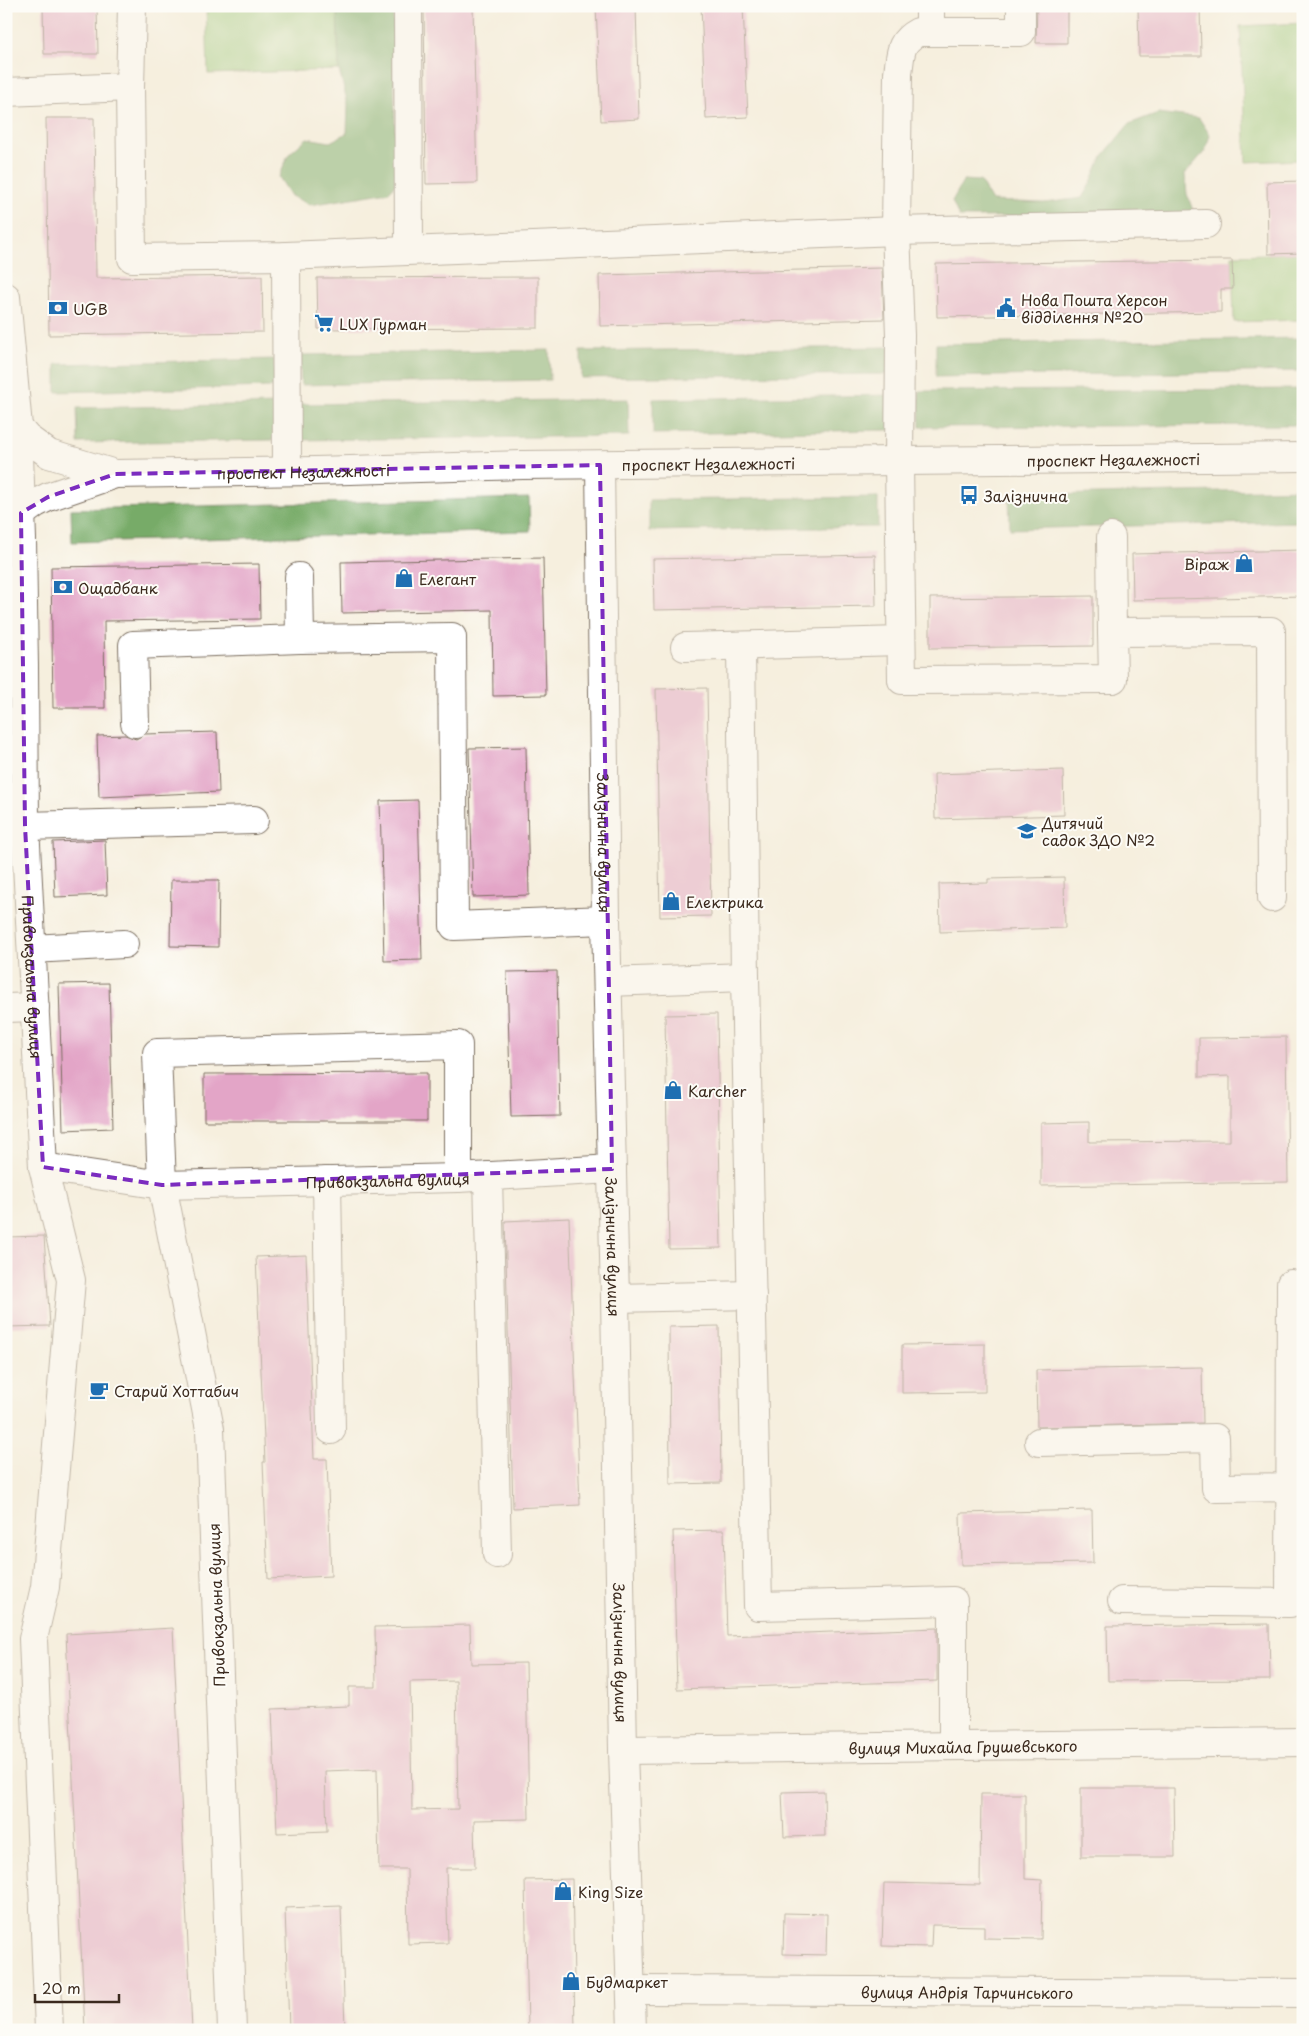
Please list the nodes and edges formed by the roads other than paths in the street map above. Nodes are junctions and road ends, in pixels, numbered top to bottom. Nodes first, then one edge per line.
1 (132, 6) edge
2 (408, 6) edge
3 (1021, 6) edge
4 (930, 19) edge
5 (130, 87) junction
6 (6, 92) edge
7 (1206, 224) dead end
8 (896, 231) junction
9 (409, 250) junction
10 (286, 256) junction
11 (6, 297) edge
12 (12, 421) edge
13 (1303, 457) edge
14 (899, 462) junction
15 (600, 465) junction
16 (287, 471) junction
17 (115, 474) junction
18 (14, 519) edge
19 (1111, 537) dead end
20 (299, 577) dead end
21 (6, 624) edge
22 (1112, 632) junction
23 (300, 639) junction
24 (901, 640) junction
25 (741, 646) junction
26 (685, 647) dead end
27 (24, 667) junction
28 (135, 723) dead end
29 (254, 820) dead end
30 (25, 826) junction
31 (1272, 898) dead end
32 (606, 920) junction
33 (124, 944) dead end
34 (32, 949) junction
35 (745, 977) junction
36 (608, 982) junction
37 (35, 1007) junction
38 (6, 1008) edge
39 (44, 1167) junction
40 (612, 1169) junction
41 (488, 1176) junction
42 (458, 1178) junction
43 (327, 1181) junction
44 (162, 1186) junction
45 (1291, 1284) dead end
46 (752, 1295) junction
47 (615, 1298) junction
48 (331, 1430) dead end
49 (1040, 1442) dead end
50 (1297, 1487) edge
51 (497, 1554) dead end
52 (1122, 1601) dead end
53 (1303, 1742) edge
54 (953, 1746) junction
55 (623, 1750) junction
56 (631, 1990) junction
57 (1303, 1993) edge
58 (49, 2030) edge
59 (232, 2030) edge
60 (632, 2030) edge

1 - 5 street
2 - 9 street
3 - 4 street
4 - 8 street
5 - 6 street
5 - 10 street
7 - 8 street
8 - 9 street
8 - 14 street
9 - 10 street
10 - 16 street
11 - 12 street, Привокзальна вулиця
12 - 17 street, проспект Незалежності
12 - 18 street, Привокзальна вулиця
13 - 14 street, проспект Незалежності
14 - 15 street, проспект Незалежності
14 - 24 street
15 - 16 street, проспект Незалежності
15 - 32 street, Залізнична вулиця
16 - 17 street, проспект Незалежності
17 - 18 street, проспект Незалежності
18 - 27 street, Привокзальна вулиця
19 - 22 street
20 - 23 street
21 - 27 street
22 - 24 street
22 - 31 street
23 - 28 street
23 - 32 street
24 - 25 street
25 - 26 street
25 - 35 street
27 - 30 street, Привокзальна вулиця
29 - 30 street
30 - 34 street, Привокзальна вулиця
32 - 36 street, Залізнична вулиця
33 - 34 street
34 - 37 street, Привокзальна вулиця
35 - 36 street
35 - 46 street
36 - 40 street, Залізнична вулиця
37 - 38 street
37 - 39 street, Привокзальна вулиця
39 - 44 street, Привокзальна вулиця
39 - 58 street
40 - 41 street, Привокзальна вулиця
40 - 47 street, Залізнична вулиця
41 - 42 street, Привокзальна вулиця
41 - 51 street
42 - 43 street, Привокзальна вулиця
42 - 44 street
43 - 44 street, Привокзальна вулиця
43 - 48 street
44 - 59 street, Привокзальна вулиця
45 - 50 street
46 - 47 street
46 - 54 street
47 - 55 street, Залізнична вулиця
49 - 50 street
50 - 52 street
53 - 54 street, вулиця Михайла Грушевського
54 - 55 street, вулиця Михайла Грушевського
55 - 56 street, Залізнична вулиця
56 - 57 street, вулиця Андрія Тарчинського
56 - 60 street, Залізнична вулиця

